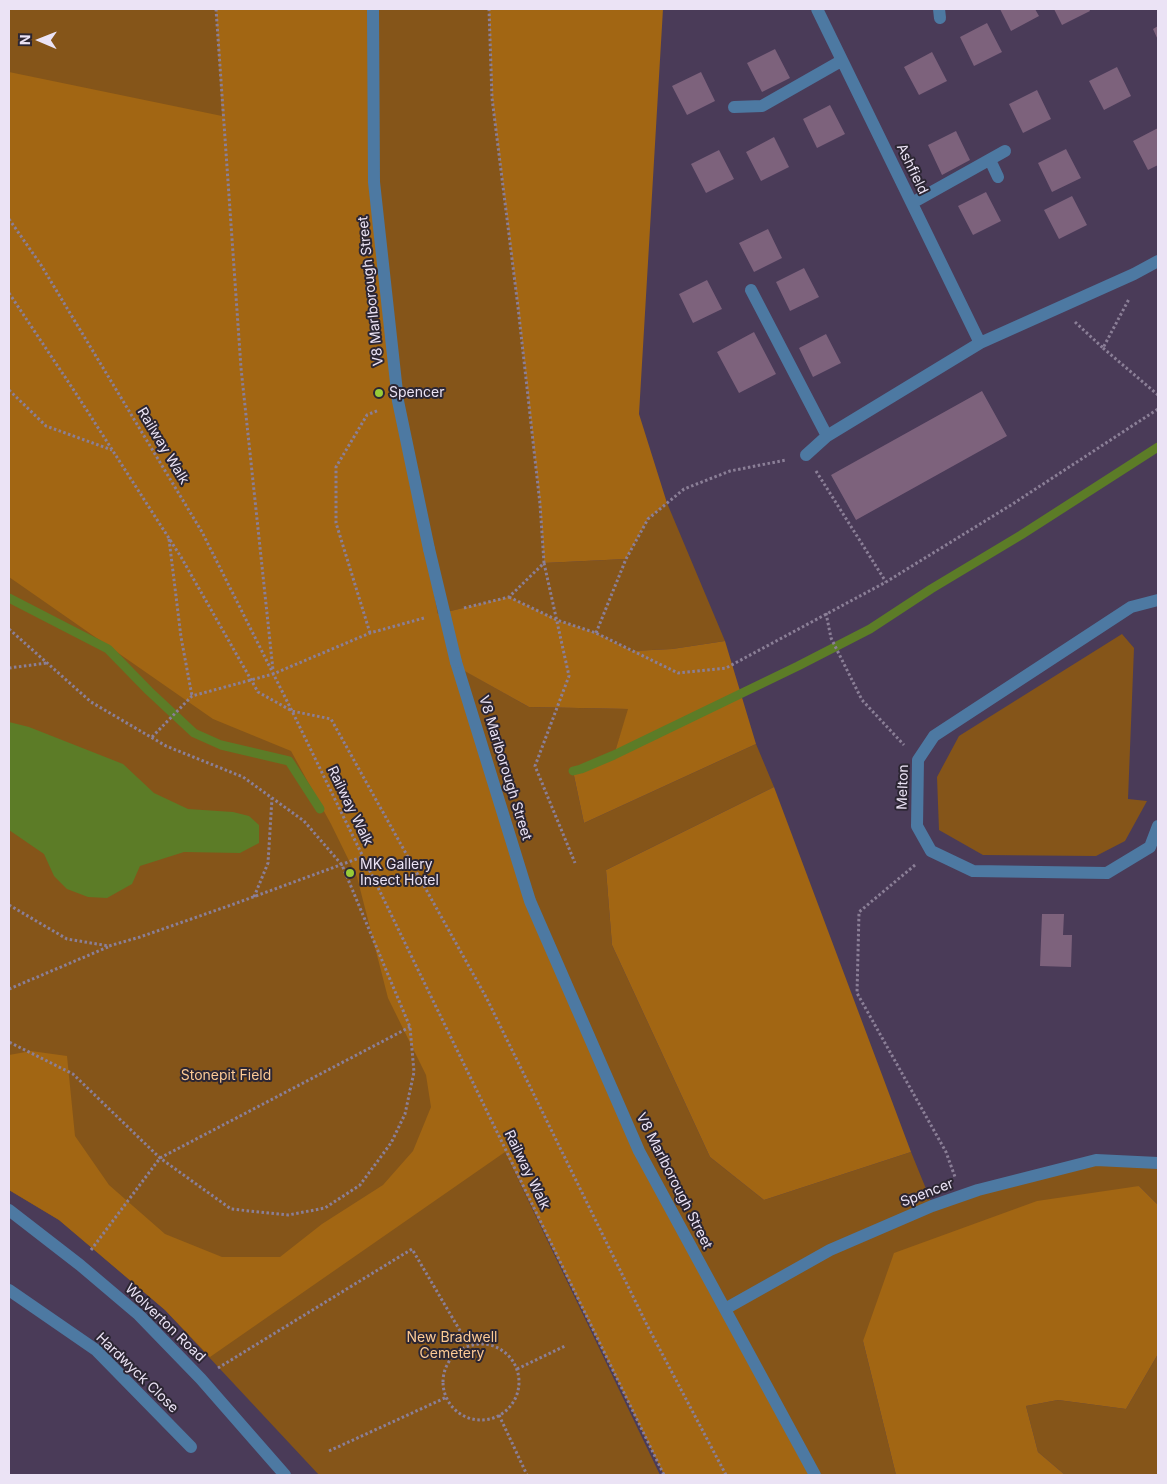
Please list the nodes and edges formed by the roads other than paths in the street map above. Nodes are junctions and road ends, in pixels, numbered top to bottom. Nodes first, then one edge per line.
1 (373, 9) edge
2 (817, 9) edge
3 (841, 60) junction
4 (734, 107) dead end
5 (1005, 150) dead end
6 (990, 160) junction
7 (998, 177) dead end
8 (912, 203) junction
9 (1158, 261) edge
10 (751, 290) dead end
11 (980, 343) junction
12 (827, 436) junction
13 (806, 455) road end
14 (1158, 600) edge
15 (1158, 826) edge
16 (1158, 1162) edge
17 (9, 1210) edge
18 (9, 1290) edge
19 (725, 1310) junction
20 (191, 1447) dead end
21 (285, 1475) edge
22 (815, 1475) edge

1 - 19 street, V8 Marlborough Street, bridge
2 - 3 street, Ashfield
3 - 4 street
3 - 8 street, Ashfield
5 - 6 street
6 - 7 street
6 - 8 street
8 - 11 street, Ashfield
9 - 11 street
10 - 12 street
11 - 12 street
12 - 13 street
14 - 15 street, Melton
16 - 19 street, Spencer
17 - 21 street, Wolverton Road
18 - 20 street, Hardwyck Close
19 - 22 street, V8 Marlborough Street

